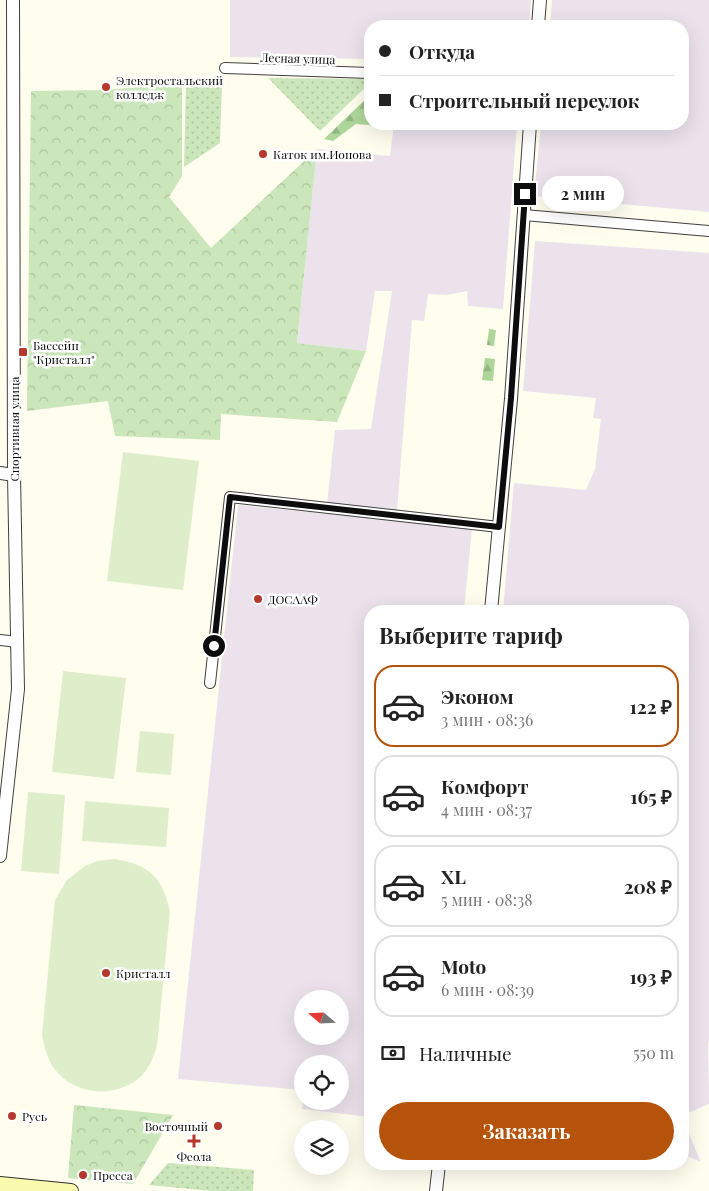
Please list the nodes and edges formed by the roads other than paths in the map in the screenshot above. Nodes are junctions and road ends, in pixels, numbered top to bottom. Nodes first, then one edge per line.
1 (13, 0) edge
2 (540, 0) edge
3 (538, 20) edge
4 (225, 68) dead end
5 (364, 73) edge
6 (530, 130) edge
7 (524, 215) junction
8 (709, 231) edge
9 (0, 473) edge
10 (14, 475) junction
11 (499, 527) junction
12 (492, 605) edge
13 (0, 640) edge
14 (18, 642) junction
15 (210, 684) dead end
16 (0, 856) edge
17 (438, 1170) edge
18 (0, 1184) edge
19 (71, 1191) edge
20 (436, 1191) edge

1 - 10 street, Спортивная улица
2 - 3 street
4 - 5 street, Лесная улица
6 - 7 street
7 - 8 street
7 - 11 street
9 - 10 street
10 - 14 street, Спортивная улица
11 - 12 street
11 - 15 street
13 - 14 street
14 - 16 street, Спортивная улица
17 - 20 street
18 - 19 main road

